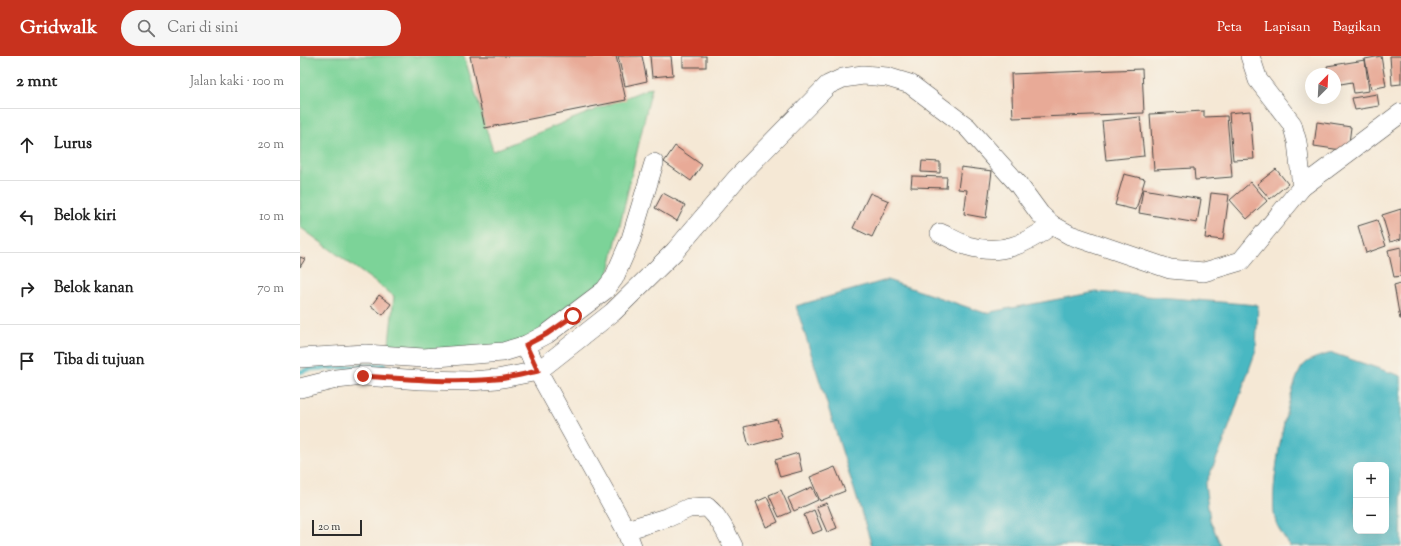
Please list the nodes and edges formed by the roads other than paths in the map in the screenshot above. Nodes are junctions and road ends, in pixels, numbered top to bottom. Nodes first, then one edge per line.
1 (1250, 56) edge
2 (1401, 113) edge
3 (654, 163) dead end
4 (1301, 176) junction
5 (1052, 225) junction
6 (940, 233) dead end
7 (526, 346) junction
8 (300, 358) edge
9 (536, 369) junction
10 (300, 388) edge
11 (629, 538) edge
12 (733, 546) edge

1 - 4 street
2 - 4 street
3 - 7 street
4 - 5 street
5 - 6 street
5 - 9 street
7 - 8 street
7 - 9 street
9 - 10 street
9 - 11 street
11 - 12 street

